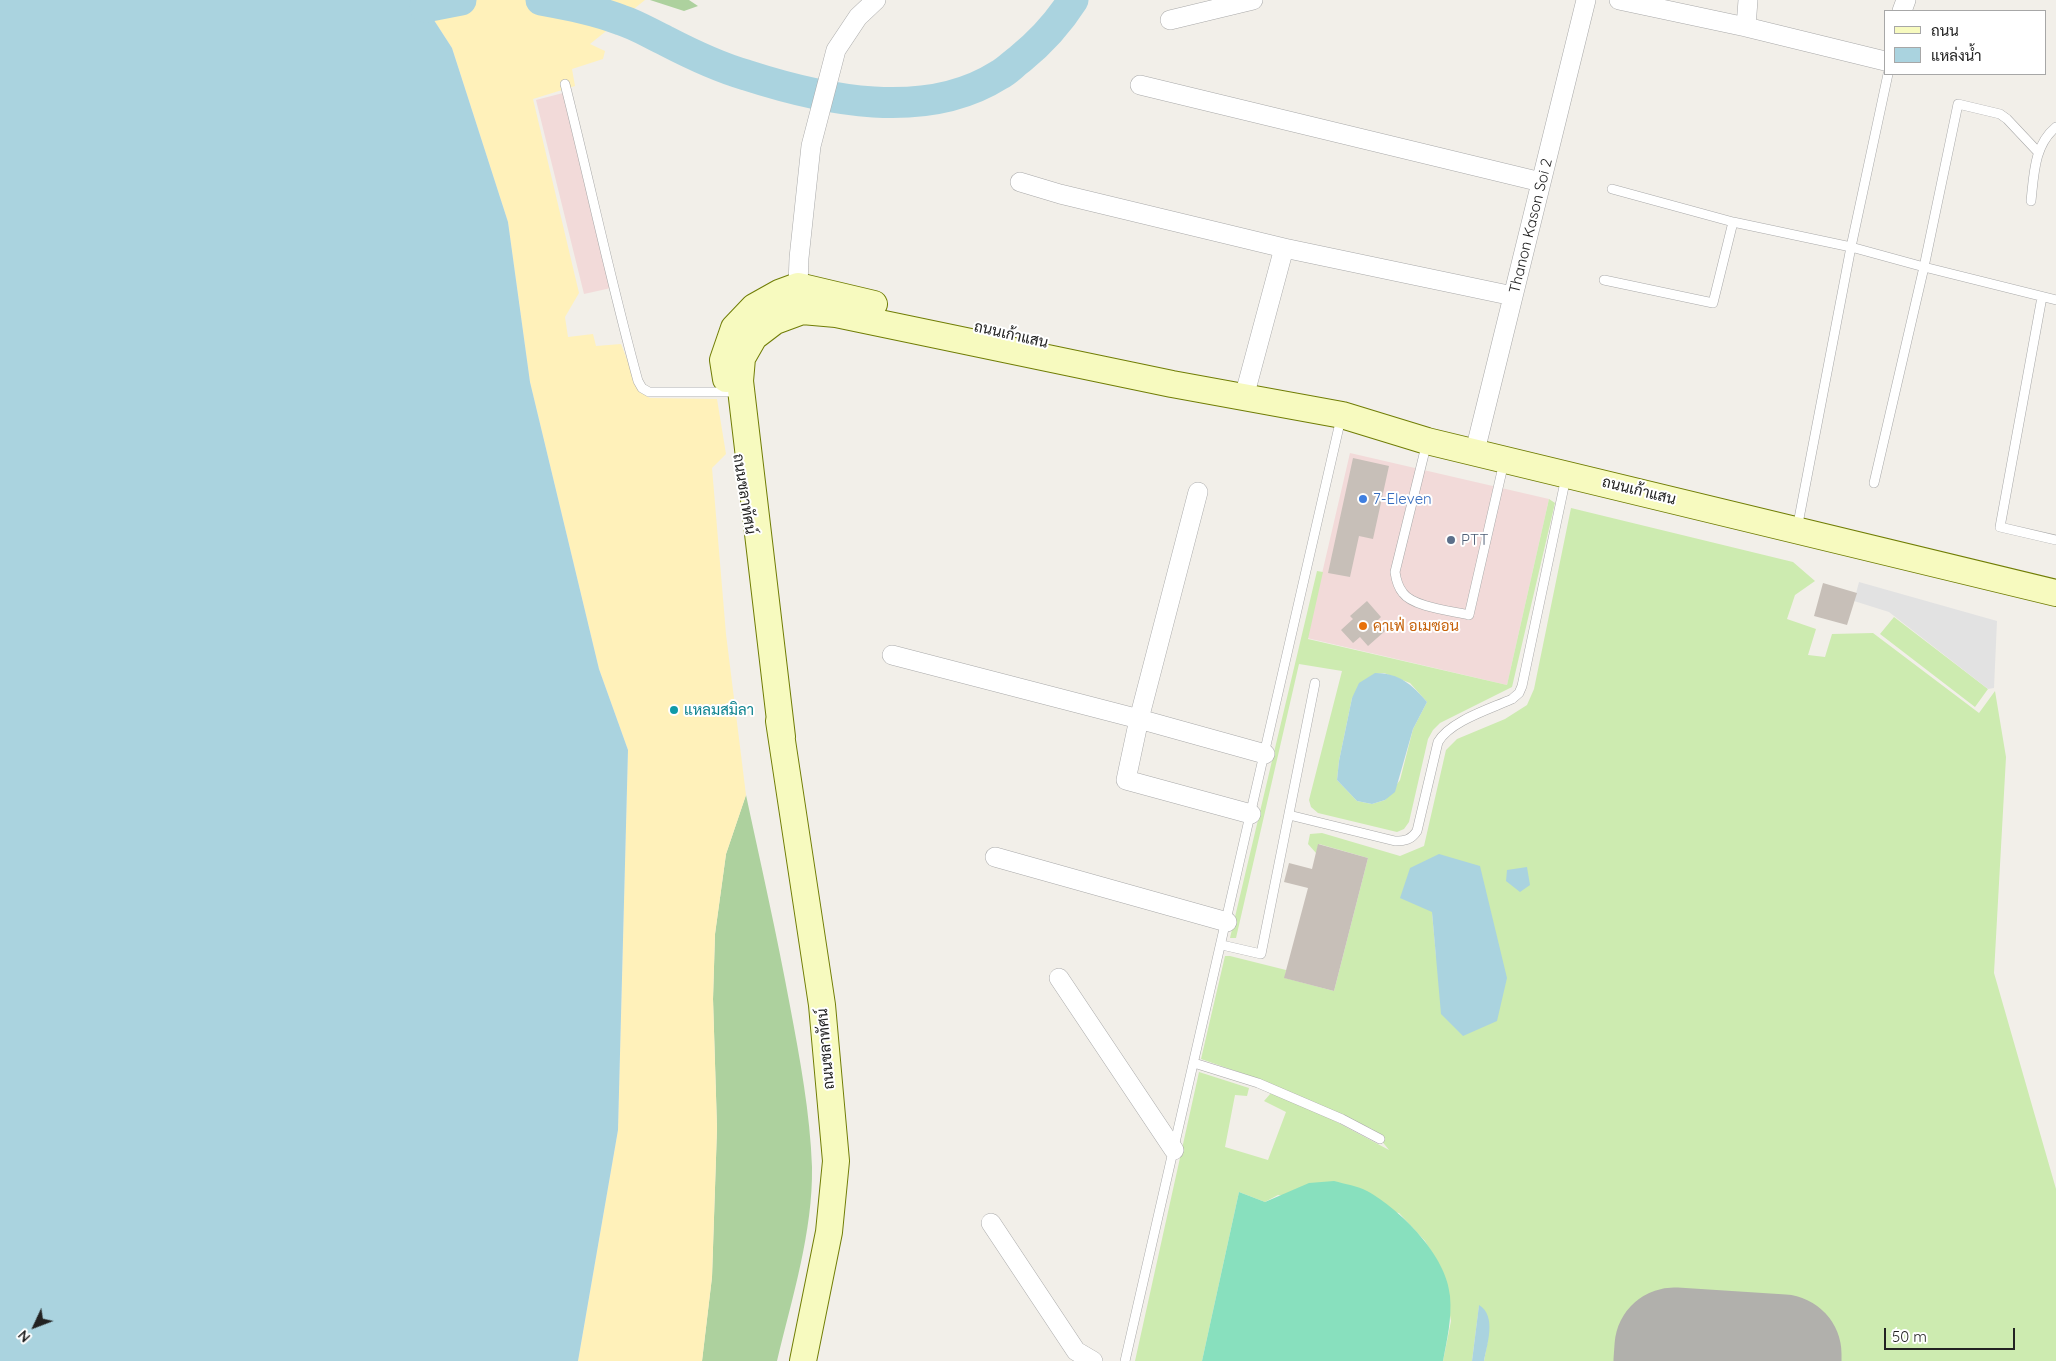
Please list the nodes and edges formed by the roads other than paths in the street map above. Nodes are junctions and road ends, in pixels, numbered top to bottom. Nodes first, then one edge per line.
1 (876, 0) edge
2 (1253, 0) edge
3 (1586, 0) edge
4 (1619, 0) edge
5 (1748, 0) edge
6 (1170, 20) dead end
7 (1746, 27) junction
8 (1884, 61) edge
9 (1888, 75) edge
10 (565, 84) dead end
11 (1140, 85) dead end
12 (2056, 127) edge
13 (2038, 152) junction
14 (1020, 182) dead end
15 (1541, 182) junction
16 (1612, 189) dead end
17 (2030, 201) dead end
18 (1733, 222) junction
19 (1851, 246) junction
20 (1284, 248) junction
21 (1924, 267) junction
22 (1604, 280) dead end
23 (1513, 296) junction
24 (2042, 297) junction
25 (800, 299) junction
26 (2056, 300) edge
27 (728, 392) junction
28 (1233, 395) junction
29 (1342, 415) junction
30 (1427, 441) junction
31 (1475, 451) junction
32 (1505, 459) junction
33 (1567, 474) junction
34 (1874, 483) dead end
35 (1198, 492) dead end
36 (1797, 529) junction
37 (2056, 540) edge
38 (2056, 593) edge
39 (892, 655) dead end
40 (1315, 683) dead end
41 (1139, 719) junction
42 (782, 737) junction
43 (1265, 754) junction
44 (1251, 814) junction
45 (1289, 815) junction
46 (995, 857) dead end
47 (1227, 922) junction
48 (1222, 945) junction
49 (1059, 978) dead end
50 (1194, 1064) junction
51 (1380, 1139) dead end
52 (1174, 1150) junction
53 (992, 1223) dead end
54 (803, 1361) edge
55 (1093, 1361) edge
56 (1125, 1361) edge

1 - 25 street
2 - 6 street
3 - 15 street, Thanon Kason Soi 2
4 - 7 street
5 - 7 street
7 - 8 street
9 - 19 lane
10 - 27 lane
11 - 15 street
12 - 13 lane
13 - 17 lane
13 - 21 lane
14 - 20 street
15 - 23 street, Thanon Kason Soi 2
16 - 18 lane
18 - 19 lane
18 - 22 lane
19 - 21 lane
19 - 36 lane
20 - 23 street
20 - 28 street
21 - 24 lane
21 - 34 lane
23 - 31 street, Thanon Kason Soi 2
24 - 26 lane
24 - 37 lane
25 - 27 main road, ถนนชลาทัศน์
25 - 28 main road, ถนนเก้าแสน
25 - 42 main road, ถนนชลาทัศน์
27 - 42 main road, ถนนชลาทัศน์
28 - 29 main road, ถนนเก้าแสน
29 - 30 main road, ถนนเก้าแสน
29 - 43 lane
30 - 31 main road, ถนนเก้าแสน
30 - 32 lane
31 - 32 main road, ถนนเก้าแสน
32 - 33 main road, ถนนเก้าแสน
33 - 36 main road, ถนนเก้าแสน
33 - 45 lane
35 - 41 street
36 - 38 main road, ถนนเก้าแสน
39 - 41 street
40 - 45 lane
41 - 43 street
41 - 44 street
42 - 54 main road, ถนนชลาทัศน์
43 - 44 lane
44 - 47 lane
45 - 48 lane
46 - 47 street
47 - 48 lane
48 - 50 lane
49 - 52 street
50 - 51 lane
50 - 52 lane
52 - 56 lane
53 - 55 street

